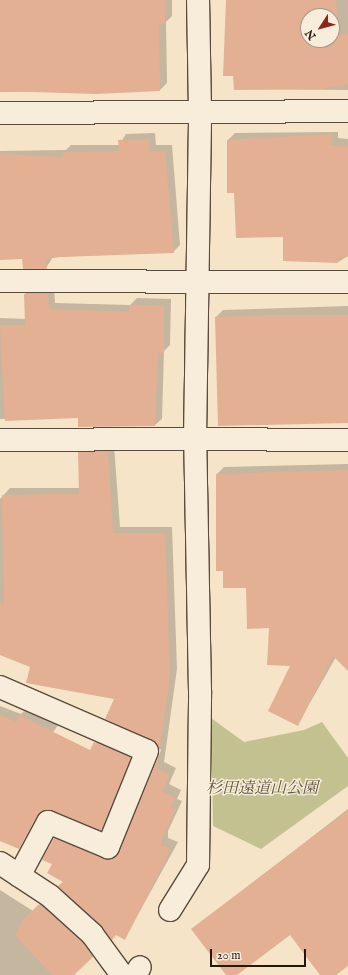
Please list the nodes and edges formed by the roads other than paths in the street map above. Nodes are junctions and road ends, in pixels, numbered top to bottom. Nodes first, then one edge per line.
1 (198, 0) edge
2 (348, 111) edge
3 (200, 112) junction
4 (0, 113) edge
5 (0, 281) edge
6 (198, 281) junction
7 (348, 282) edge
8 (195, 439) junction
9 (0, 440) edge
10 (348, 440) edge
11 (0, 687) edge
12 (0, 863) edge
13 (19, 876) junction
14 (170, 910) dead end
15 (132, 972) edge

1 - 3 street
2 - 3 street
3 - 4 street
3 - 6 street
5 - 6 street
6 - 7 street
6 - 8 street
8 - 9 street
8 - 10 street
8 - 14 street
11 - 13 street
12 - 13 street
13 - 15 street

